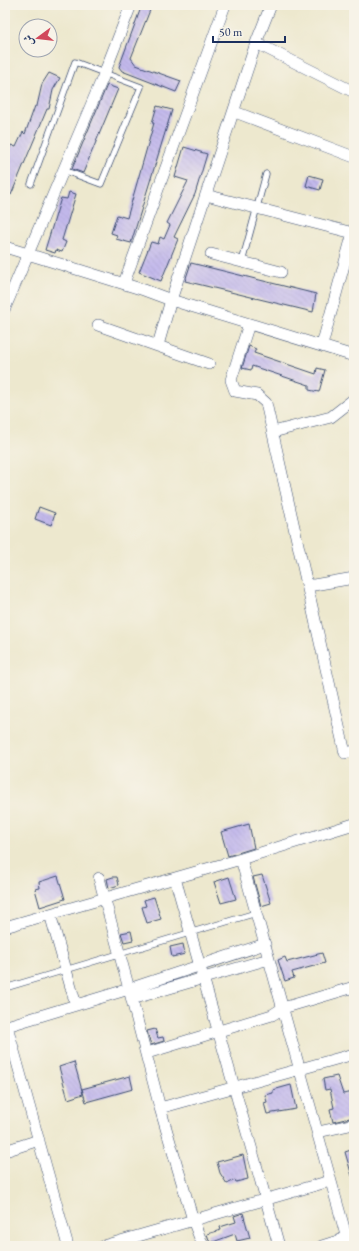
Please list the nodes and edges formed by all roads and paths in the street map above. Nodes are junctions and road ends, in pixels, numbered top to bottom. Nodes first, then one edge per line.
1 (131, 5) edge
2 (225, 5) edge
3 (271, 5) edge
4 (256, 43) junction
5 (105, 72) junction
6 (354, 92) edge
7 (235, 112) junction
8 (354, 157) edge
9 (63, 170) junction
10 (266, 174) dead end
11 (31, 184) dead end
12 (206, 195) junction
13 (256, 209) junction
14 (353, 231) edge
15 (5, 248) edge
16 (28, 254) junction
17 (211, 254) dead end
18 (242, 262) junction
19 (281, 272) dead end
20 (124, 283) junction
21 (171, 300) junction
22 (5, 308) edge
23 (249, 324) junction
24 (98, 325) dead end
25 (158, 345) junction
26 (322, 345) junction
27 (354, 356) edge
28 (209, 364) dead end
29 (354, 399) edge
30 (273, 432) junction
31 (354, 578) edge
32 (308, 586) junction
33 (354, 751) edge
34 (354, 824) edge
35 (241, 859) junction
36 (99, 878) dead end
37 (175, 878) junction
38 (105, 898) junction
39 (256, 913) junction
40 (50, 914) junction
41 (5, 926) edge
42 (191, 932) junction
43 (265, 944) junction
44 (120, 953) junction
45 (269, 959) junction
46 (200, 965) junction
47 (66, 969) junction
48 (204, 978) junction
49 (354, 987) edge
50 (5, 988) edge
51 (130, 994) junction
52 (76, 1005) junction
53 (283, 1008) junction
54 (6, 1022) edge
55 (219, 1032) junction
56 (147, 1053) junction
57 (354, 1054) edge
58 (300, 1070) junction
59 (234, 1087) junction
60 (160, 1108) junction
61 (354, 1124) edge
62 (318, 1132) junction
63 (39, 1140) junction
64 (5, 1151) edge
65 (330, 1181) junction
66 (266, 1199) junction
67 (193, 1220) junction
68 (348, 1242) edge
69 (68, 1246) edge
70 (103, 1246) edge
71 (203, 1246) edge
72 (279, 1246) edge
73 (322, 1246) edge

1 - 5 street
2 - 20 street
3 - 4 street
4 - 6 street
4 - 7 street
5 - 9 street
5 - 9 lane
5 - 11 lane
7 - 8 street
7 - 12 street
9 - 16 street
10 - 13 lane
12 - 13 street
12 - 21 street
13 - 14 street
13 - 18 lane
14 - 26 street
15 - 16 street
16 - 20 street
16 - 22 street
17 - 18 street
18 - 19 street
20 - 21 street
21 - 23 street
21 - 25 street
23 - 26 street
23 - 30 street
24 - 25 street
25 - 28 street
26 - 27 street
29 - 30 street
30 - 32 street
31 - 32 street
32 - 33 street
34 - 35 street
35 - 37 street
35 - 39 street
36 - 38 street
37 - 38 street
37 - 42 street
38 - 40 street
38 - 44 street
39 - 42 lane
39 - 43 street
40 - 41 street
40 - 47 street
42 - 44 lane
42 - 46 street
43 - 45 street
43 - 46 street
44 - 47 lane
44 - 51 street
45 - 48 street
45 - 53 street
46 - 48 street
46 - 51 street
47 - 50 lane
47 - 52 street
48 - 51 street
48 - 55 street
49 - 53 street
51 - 52 street
51 - 56 street
52 - 54 street
53 - 55 street
53 - 58 street
54 - 63 street
55 - 56 street
55 - 59 street
56 - 60 street
57 - 58 street
58 - 59 street
58 - 62 street
59 - 60 street
59 - 66 street
60 - 67 street
61 - 62 street
62 - 65 street
63 - 64 street
63 - 69 street
65 - 66 street
65 - 68 street
66 - 67 street
66 - 72 street
67 - 70 street
67 - 71 street
68 - 73 street

